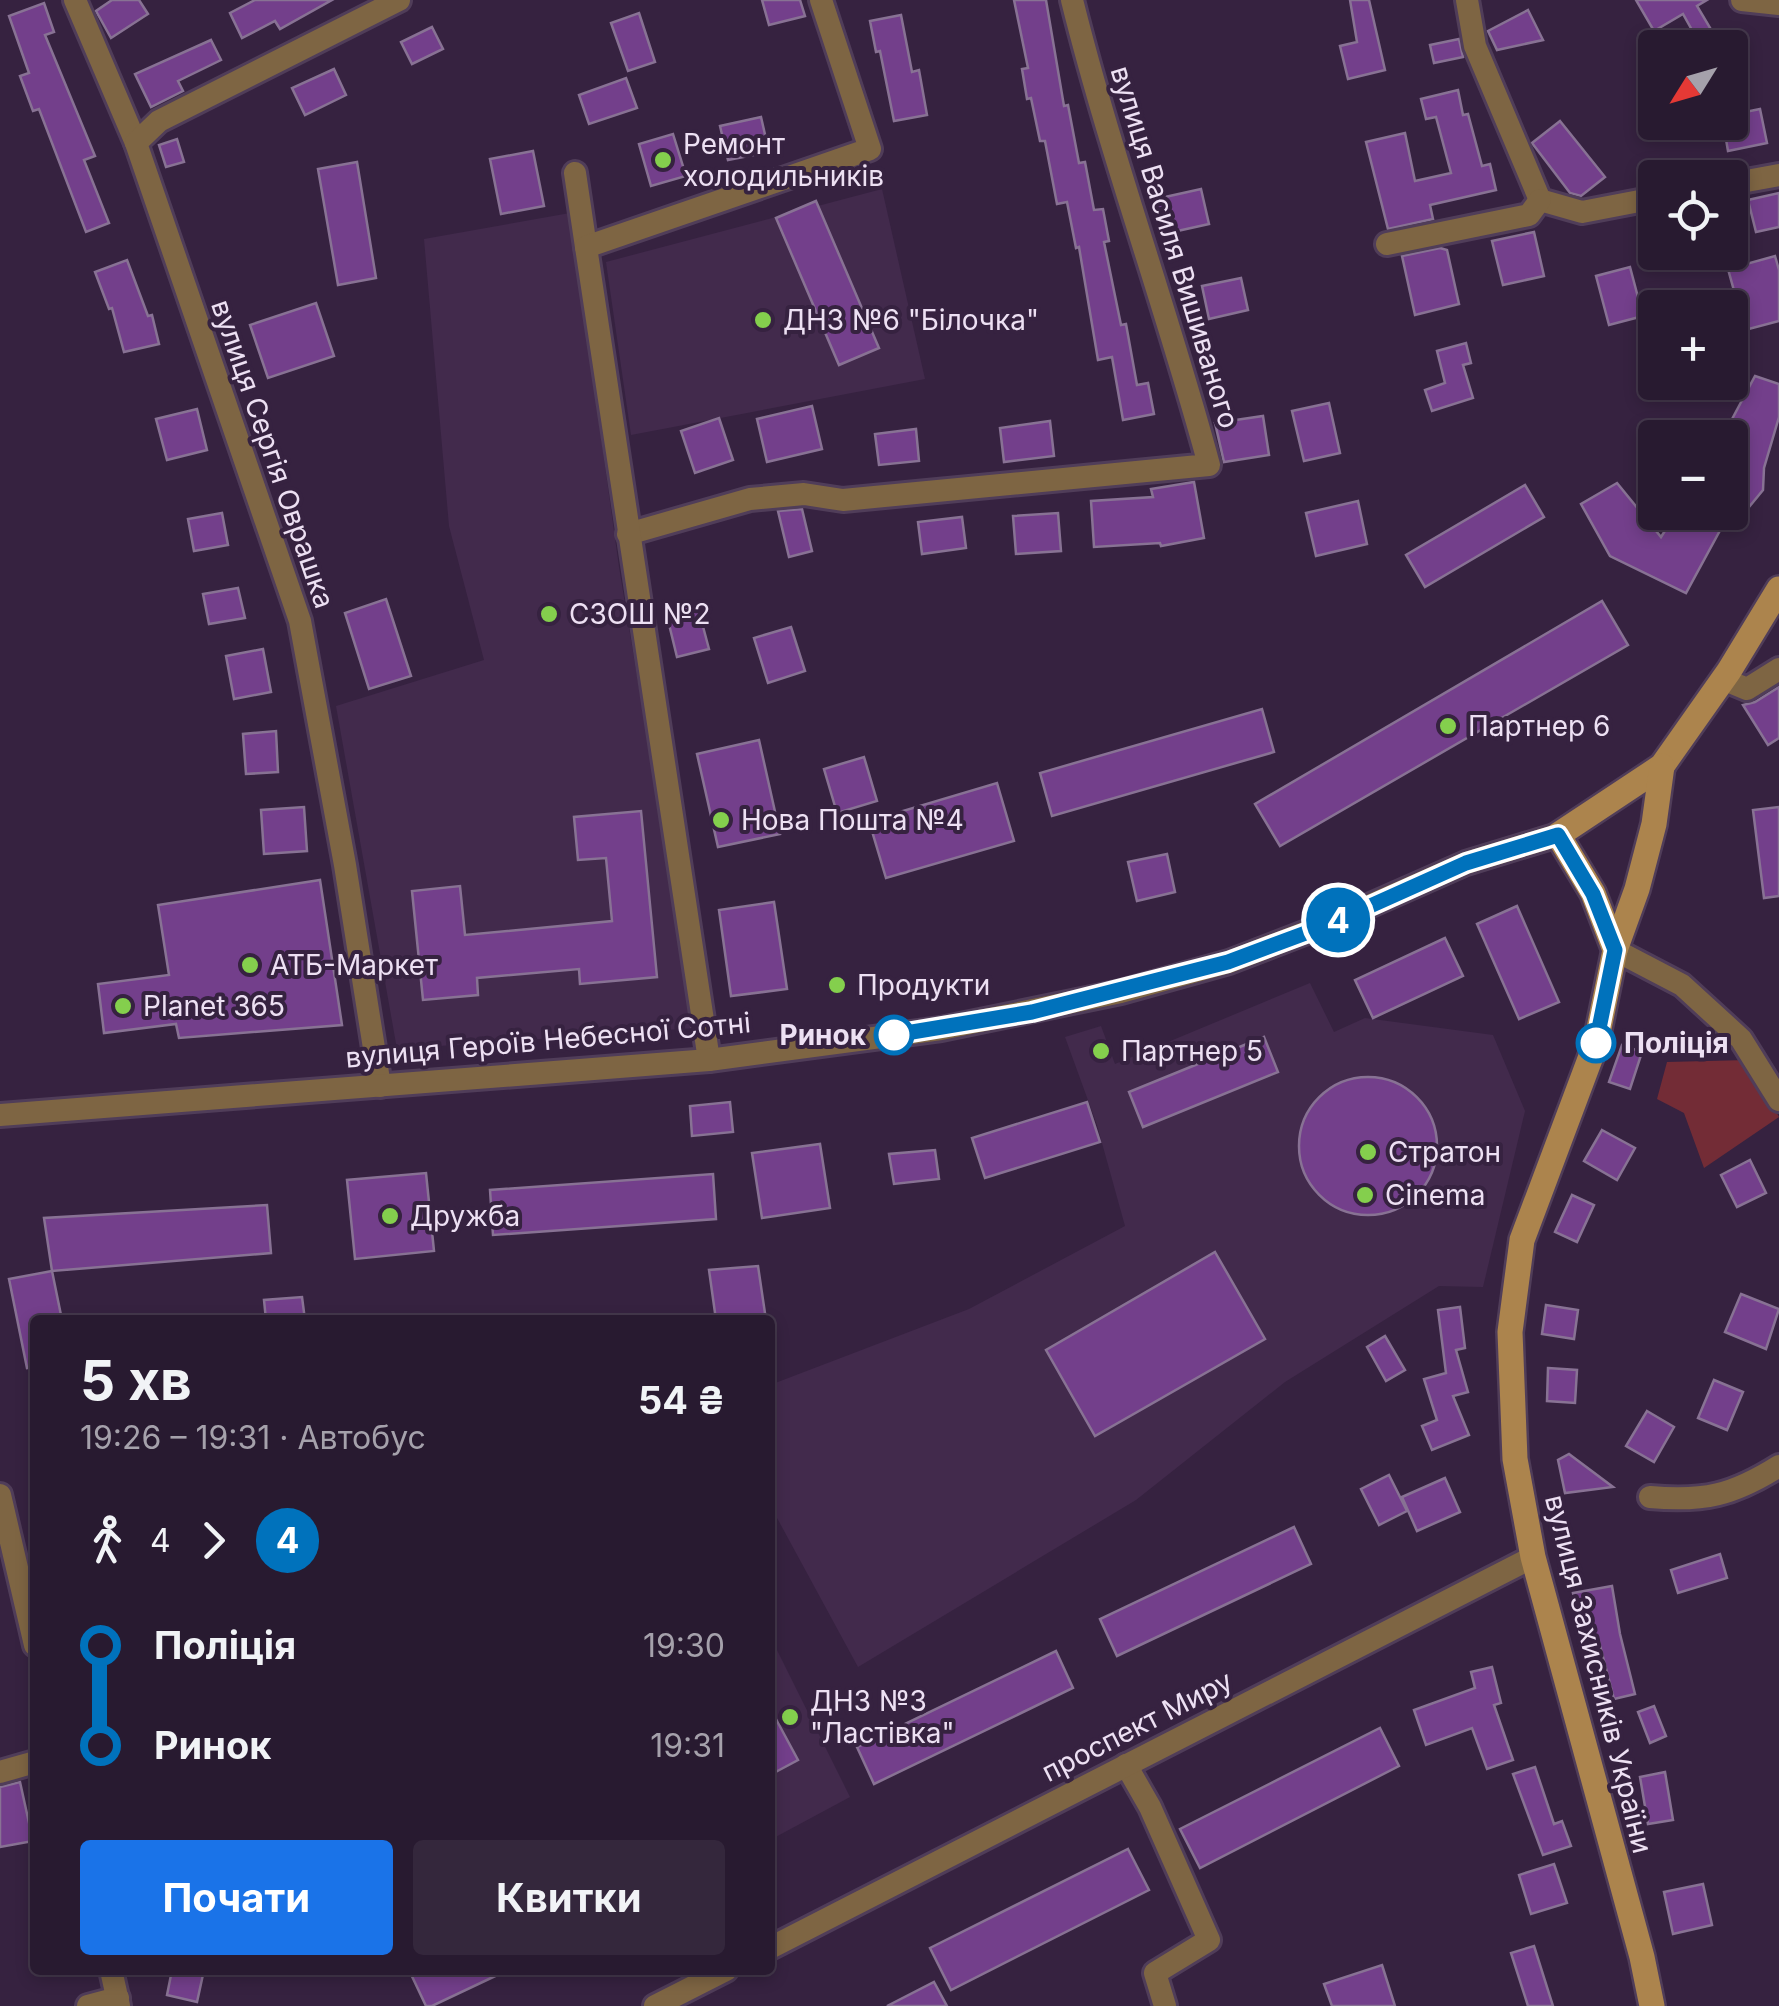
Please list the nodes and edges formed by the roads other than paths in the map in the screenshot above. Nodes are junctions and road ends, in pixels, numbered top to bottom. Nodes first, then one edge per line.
1 (75, 0) edge
2 (398, 0) edge
3 (820, 0) edge
4 (1072, 0) edge
5 (1467, 0) edge
6 (1742, 0) edge
7 (1779, 4) edge
8 (136, 143) junction
9 (575, 173) dead end
10 (1779, 176) edge
11 (1748, 181) edge
12 (1540, 200) junction
13 (1638, 201) edge
14 (1387, 244) dead end
15 (586, 247) junction
16 (628, 534) junction
17 (1779, 589) edge
18 (1779, 669) edge
19 (1724, 679) junction
20 (1662, 766) junction
21 (1558, 835) junction
22 (1615, 950) junction
23 (709, 1060) junction
24 (380, 1086) junction
25 (1779, 1100) edge
26 (0, 1115) edge
27 (1779, 1466) edge
28 (0, 1495) edge
29 (1650, 1498) dead end
30 (1533, 1557) junction
31 (30, 1624) edge
32 (30, 1763) edge
33 (1126, 1765) junction
34 (0, 1772) edge
35 (775, 1945) edge
36 (112, 1975) edge
37 (716, 1975) edge
38 (118, 2002) edge
39 (88, 2006) edge
40 (655, 2006) edge
41 (1166, 2006) edge
42 (1652, 2006) edge

1 - 8 street, вулиця Сергія Оврашка
2 - 8 street
3 - 15 street
4 - 16 street, вулиця Василя Вишиваного
5 - 12 street
6 - 7 street
8 - 24 street, вулиця Сергія Оврашка
9 - 15 street
10 - 11 street
12 - 13 street
12 - 14 street
15 - 16 street
16 - 23 street
17 - 19 main road, вулиця Героїв Небесної Сотні
18 - 19 street
19 - 20 main road, вулиця Героїв Небесної Сотні
20 - 21 main road, вулиця Героїв Небесної Сотні
20 - 22 main road, вулиця Захисників України
21 - 22 main road
21 - 23 street, вулиця Героїв Небесної Сотні
22 - 25 street
22 - 30 main road, вулиця Захисників України
23 - 24 street, вулиця Героїв Небесної Сотні
24 - 26 street, вулиця Героїв Небесної Сотні
27 - 29 street
28 - 31 street
30 - 33 street, проспект Миру
30 - 42 main road, вулиця Захисників України
32 - 34 street
33 - 35 street, проспект Миру
33 - 41 street
36 - 38 street
37 - 40 street
38 - 39 street

